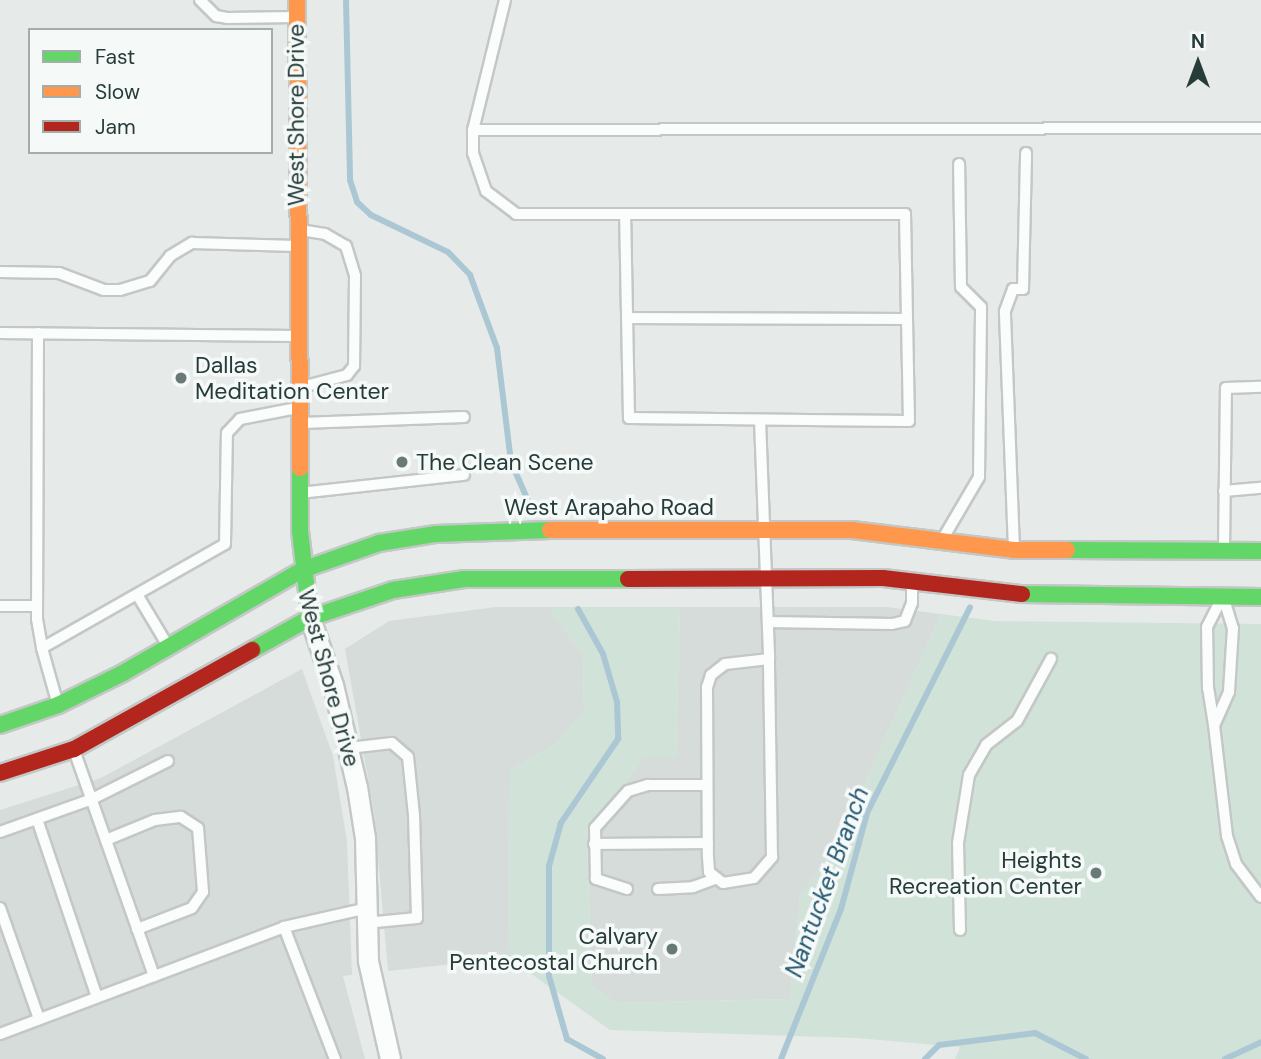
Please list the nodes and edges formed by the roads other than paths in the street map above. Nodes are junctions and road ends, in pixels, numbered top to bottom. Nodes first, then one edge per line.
1 (200, 0) edge
2 (505, 0) edge
3 (296, 8) edge
4 (1261, 128) edge
5 (473, 131) junction
6 (1026, 153) dead end
7 (959, 164) dead end
8 (625, 214) junction
9 (296, 229) junction
10 (296, 246) junction
11 (0, 272) edge
12 (627, 318) junction
13 (905, 319) junction
14 (0, 333) edge
15 (38, 333) junction
16 (296, 336) junction
17 (1261, 387) edge
18 (297, 388) junction
19 (298, 415) junction
20 (464, 417) dead end
21 (760, 419) junction
22 (464, 475) dead end
23 (1261, 488) edge
24 (1224, 491) junction
25 (299, 494) junction
26 (761, 529) junction
27 (943, 539) junction
28 (1014, 550) junction
29 (1224, 551) junction
30 (1261, 551) edge
31 (302, 570) junction
32 (768, 578) junction
33 (912, 581) junction
34 (138, 596) junction
35 (1223, 596) junction
36 (1261, 597) edge
37 (0, 606) edge
38 (37, 606) junction
39 (310, 618) junction
40 (768, 622) junction
41 (168, 646) junction
42 (42, 648) junction
43 (769, 659) junction
44 (1051, 659) dead end
45 (58, 705) junction
46 (0, 725) edge
47 (1214, 725) junction
48 (349, 748) junction
49 (74, 749) junction
50 (167, 761) dead end
51 (0, 774) edge
52 (707, 785) junction
53 (92, 799) junction
54 (37, 819) junction
55 (0, 832) edge
56 (106, 840) junction
57 (708, 843) junction
58 (594, 844) junction
59 (715, 879) junction
60 (626, 889) dead end
61 (658, 889) dead end
62 (1261, 897) edge
63 (0, 908) edge
64 (364, 916) junction
65 (284, 927) junction
66 (137, 929) junction
67 (960, 930) dead end
68 (154, 976) junction
69 (97, 997) junction
70 (39, 1019) junction
71 (0, 1034) edge
72 (387, 1058) edge
73 (335, 1059) edge

1 - 3 lane
2 - 5 lane
3 - 9 main road, West Shore Drive
4 - 5 lane
5 - 8 lane
6 - 28 lane
7 - 27 lane
8 - 12 lane
8 - 13 lane
9 - 10 main road, West Shore Drive
9 - 18 lane
10 - 11 lane
10 - 16 main road, West Shore Drive
12 - 13 lane
12 - 21 lane
13 - 21 lane
14 - 15 lane
15 - 16 lane
15 - 38 lane
16 - 18 main road, West Shore Drive
17 - 24 lane
18 - 19 main road, West Shore Drive
19 - 20 lane
19 - 25 main road, West Shore Drive
19 - 34 lane
21 - 26 lane
22 - 25 lane
23 - 24 lane
24 - 29 lane
25 - 31 main road, West Shore Drive
26 - 27 main road, West Arapaho Road
26 - 31 main road, West Arapaho Road
26 - 32 lane
27 - 28 main road, West Arapaho Road
28 - 29 main road, West Arapaho Road
29 - 30 main road, West Arapaho Road
29 - 35 main road
31 - 39 main road, West Shore Drive
31 - 41 main road, West Arapaho Road
32 - 33 main road
32 - 39 main road
32 - 40 lane
33 - 35 main road
33 - 40 lane
34 - 41 lane
34 - 42 lane
35 - 36 main road
35 - 47 lane
35 - 47 lane
37 - 38 lane
38 - 42 lane
39 - 48 street, West Shore Drive
39 - 49 main road
40 - 43 lane
41 - 45 main road, West Arapaho Road
42 - 45 lane
43 - 52 lane
43 - 59 lane
44 - 67 lane
45 - 46 main road, West Arapaho Road
47 - 62 lane
48 - 64 street, West Shore Drive
48 - 64 lane
49 - 51 main road
49 - 53 lane
50 - 53 lane
52 - 57 lane
52 - 58 lane
53 - 54 lane
53 - 56 lane
54 - 55 lane
54 - 69 lane
56 - 66 lane
56 - 66 lane
57 - 58 lane
57 - 59 lane
58 - 60 lane
59 - 61 lane
63 - 70 lane
64 - 65 lane
64 - 72 street, West Shore Drive
65 - 68 lane
65 - 73 lane
66 - 68 lane
68 - 69 lane
69 - 70 lane
70 - 71 lane

